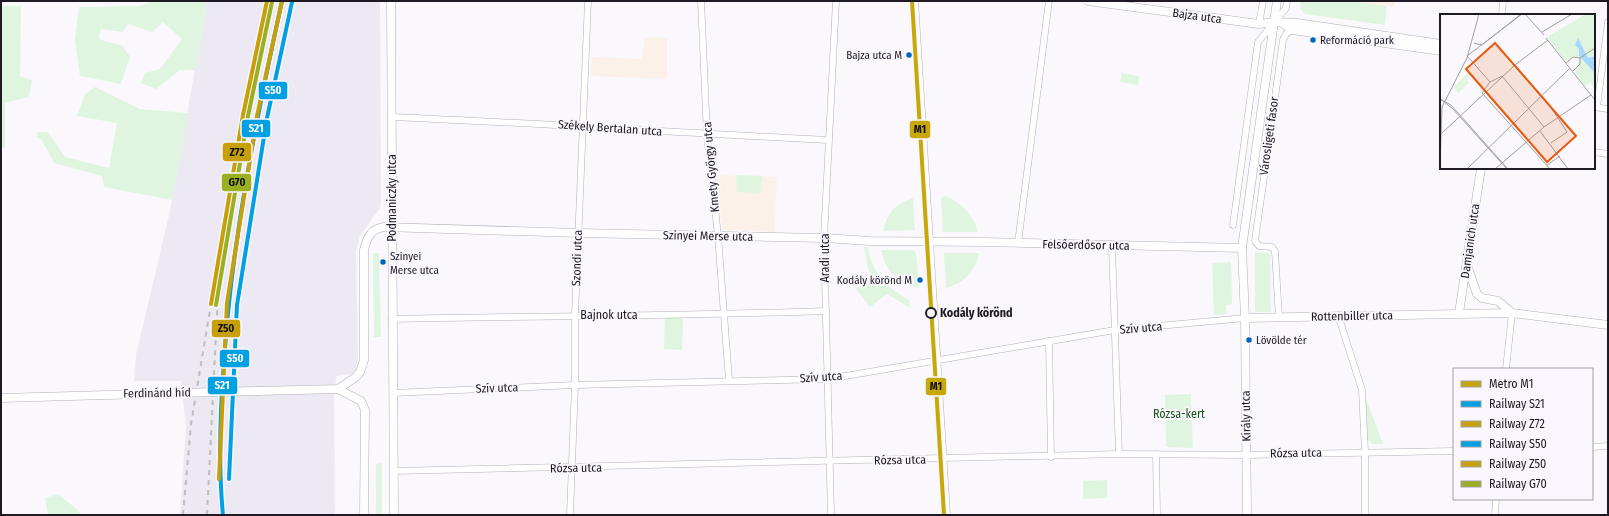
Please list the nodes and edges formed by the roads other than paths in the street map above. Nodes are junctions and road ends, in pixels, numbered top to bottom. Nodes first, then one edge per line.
1 (391, 1) edge
2 (588, 1) edge
3 (701, 1) edge
4 (836, 1) edge
5 (914, 1) edge
6 (1049, 1) edge
7 (1088, 1) edge
8 (1263, 1) edge
9 (1277, 1) edge
10 (1287, 1) edge
11 (1503, 1) edge
12 (1502, 14) edge
13 (1279, 22) junction
14 (1608, 22) edge
15 (1259, 24) junction
16 (1292, 30) junction
17 (1440, 44) edge
18 (1440, 51) edge
19 (1595, 107) edge
20 (1608, 109) edge
21 (391, 117) junction
22 (582, 126) junction
23 (707, 135) junction
24 (828, 140) junction
25 (1595, 152) edge
26 (1607, 154) edge
27 (1481, 169) edge
28 (1237, 200) junction
29 (1249, 202) junction
30 (1233, 225) dead end
31 (392, 227) junction
32 (578, 233) junction
33 (718, 236) junction
34 (824, 238) junction
35 (929, 241) junction
36 (1018, 243) junction
37 (1112, 246) junction
38 (1242, 248) junction
39 (1467, 265) junction
40 (826, 311) junction
41 (1459, 313) junction
42 (1512, 313) junction
43 (575, 315) junction
44 (723, 315) junction
45 (1338, 315) junction
46 (1245, 318) junction
47 (1279, 318) junction
48 (392, 319) junction
49 (1608, 325) edge
50 (1115, 330) junction
51 (1049, 341) junction
52 (936, 360) junction
53 (1506, 368) edge
54 (828, 379) junction
55 (729, 380) junction
56 (575, 385) junction
57 (336, 389) junction
58 (393, 393) junction
59 (1, 398) edge
60 (1608, 446) edge
61 (1593, 447) edge
62 (1453, 451) edge
63 (1365, 452) junction
64 (1120, 454) junction
65 (1156, 454) junction
66 (1246, 455) junction
67 (1051, 457) junction
68 (942, 458) junction
69 (830, 462) junction
70 (572, 468) junction
71 (394, 472) junction
72 (1496, 500) edge
73 (364, 515) edge
74 (394, 515) edge
75 (570, 515) edge
76 (831, 515) edge
77 (946, 515) edge
78 (1157, 515) edge
79 (1247, 515) edge
80 (1365, 515) edge
81 (1495, 515) edge

1 - 21 street, Podmaniczky utca
2 - 22 street, Szondi utca
3 - 23 street, Kmety György utca
4 - 24 street, Aradi utca
5 - 35 street
6 - 36 street
7 - 15 street, Bajza utca
8 - 15 street
9 - 13 street, Városligeti fasor
10 - 13 street, Városligeti fasor
11 - 12 street
13 - 15 street, Bajza utca
13 - 16 street
13 - 17 street, Bajza utca
13 - 28 street, Városligeti fasor
13 - 29 street, Városligeti fasor
14 - 19 street
16 - 18 street
16 - 47 street, Városligeti fasor
19 - 20 street
21 - 22 street, Székely Bertalan utca
21 - 31 street, Podmaniczky utca
22 - 23 street, Székely Bertalan utca
22 - 32 street, Szondi utca
23 - 24 street, Székely Bertalan utca
23 - 33 street, Kmety György utca
24 - 34 street, Aradi utca
25 - 26 street
27 - 39 street, Damjanich utca
28 - 29 street
28 - 30 street, Városligeti fasor
29 - 38 street, Városligeti fasor
31 - 32 street, Szinyei Merse utca
31 - 48 street, Podmaniczky utca
31 - 57 street
32 - 33 street, Szinyei Merse utca
32 - 43 street, Szondi utca
33 - 34 street, Szinyei Merse utca
33 - 44 street, Kmety György utca
34 - 35 street, Szinyei Merse utca
34 - 40 street, Aradi utca
35 - 36 street, Felsőerdősor utca
35 - 52 street
36 - 37 street, Felsőerdősor utca
37 - 38 street, Felsőerdősor utca
37 - 50 street
38 - 46 street
39 - 41 street, Damjanich utca
39 - 42 street
40 - 44 street, Bajnok utca
40 - 54 street, Aradi utca
41 - 42 street, Rottenbiller utca
41 - 45 street, Rottenbiller utca
42 - 49 street
42 - 53 street
43 - 44 street, Bajnok utca
43 - 48 street, Bajnok utca
43 - 56 street, Szondi utca
44 - 55 street, Kmety György utca
45 - 47 street, Rottenbiller utca
45 - 63 street
46 - 47 street, Rottenbiller utca
46 - 50 street, Szív utca
46 - 66 street, Király utca
48 - 58 street, Podmaniczky utca
50 - 51 street, Szív utca
50 - 64 street
51 - 52 street, Szív utca
51 - 67 street
52 - 54 street, Szív utca
52 - 68 street
54 - 55 street, Szív utca
54 - 69 street, Aradi utca
55 - 56 street, Szív utca
56 - 58 street, Szív utca
56 - 70 street, Szondi utca
57 - 59 street, Ferdinánd híd, bridge
57 - 73 street, Ferdinánd híd
58 - 71 street, Podmaniczky utca
60 - 61 street
62 - 63 street, Rózsa utca
63 - 66 street, Rózsa utca
63 - 80 street
64 - 65 street, Rózsa utca
64 - 67 street, Rózsa utca
65 - 66 street, Rózsa utca
65 - 78 street
66 - 79 street, Király utca
67 - 68 street, Rózsa utca
68 - 69 street, Rózsa utca
68 - 77 street
69 - 70 street, Rózsa utca
69 - 76 street, Aradi utca
70 - 71 street, Rózsa utca
70 - 75 street, Szondi utca
71 - 74 street, Podmaniczky utca
72 - 81 street

